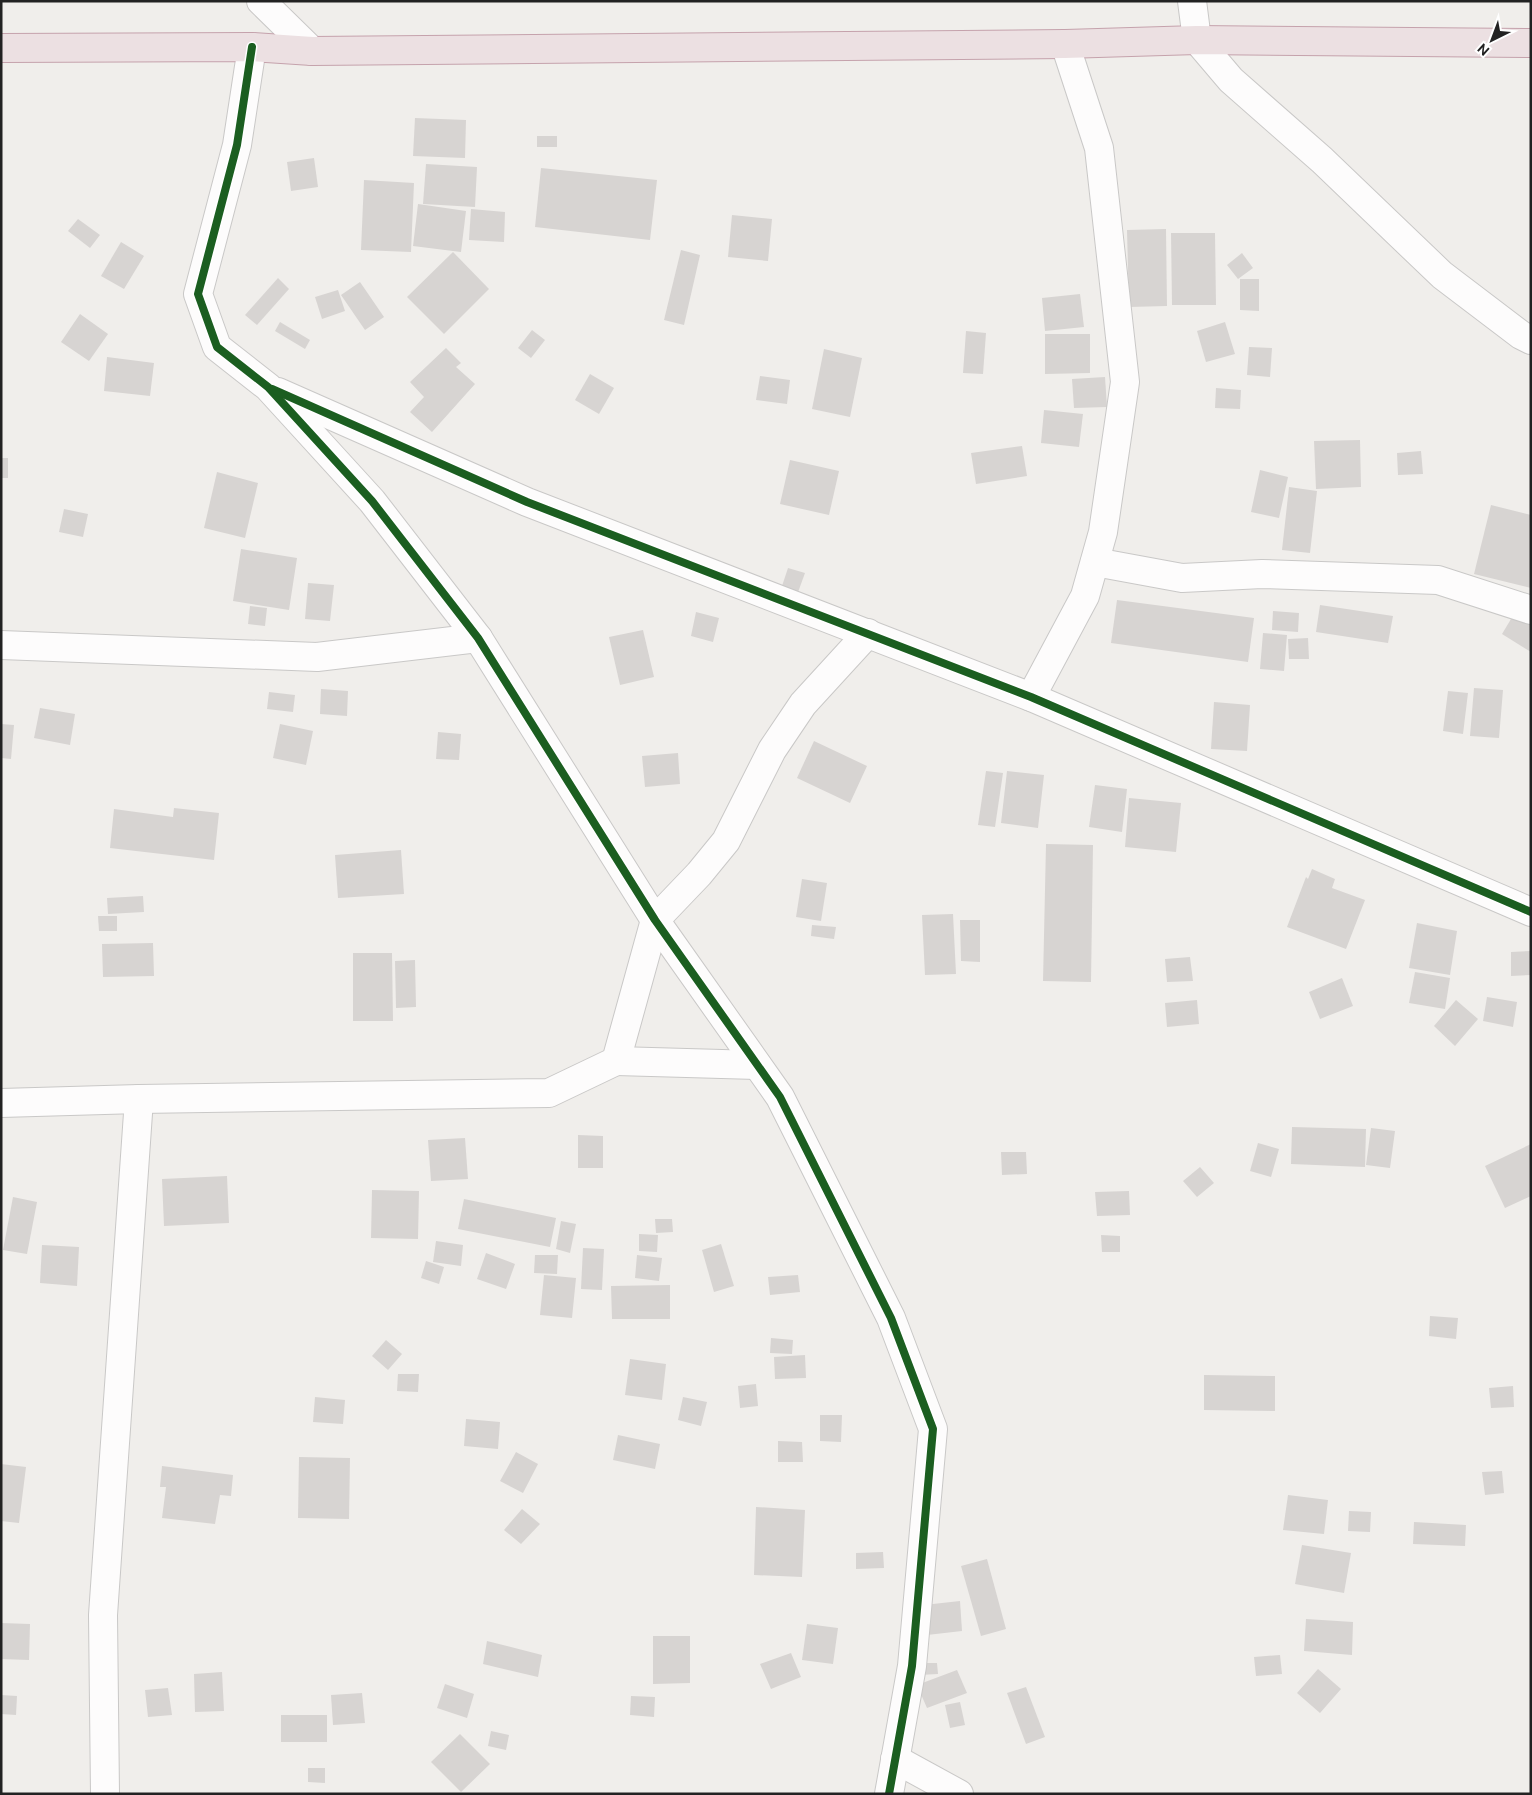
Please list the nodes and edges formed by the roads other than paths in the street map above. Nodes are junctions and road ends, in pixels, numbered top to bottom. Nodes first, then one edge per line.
1 (261, 1) edge
2 (1192, 1) edge
3 (1197, 40) junction
4 (1531, 43) edge
5 (1065, 44) junction
6 (252, 47) junction
7 (1, 48) edge
8 (312, 51) junction
9 (1531, 340) edge
10 (268, 387) junction
11 (1095, 562) junction
12 (1531, 610) edge
13 (868, 633) junction
14 (478, 638) junction
15 (1, 645) edge
16 (1031, 697) junction
17 (1531, 912) edge
18 (655, 920) junction
19 (616, 1060) junction
20 (757, 1065) junction
21 (139, 1099) junction
22 (1, 1103) edge
23 (895, 1760) junction
24 (104, 1794) edge
25 (889, 1794) edge
26 (959, 1794) edge

1 - 8 street
2 - 3 street
3 - 4 highway
3 - 5 highway
3 - 9 street
5 - 8 highway
5 - 11 street
6 - 7 highway
6 - 8 highway
6 - 10 street
10 - 13 street
10 - 14 street
11 - 12 street
11 - 16 street
13 - 16 street
13 - 18 street
14 - 15 street
14 - 18 street
16 - 17 street
18 - 19 street
18 - 20 street
19 - 20 street
19 - 21 street
20 - 23 street
21 - 22 street
21 - 24 street
23 - 25 street
23 - 26 street

